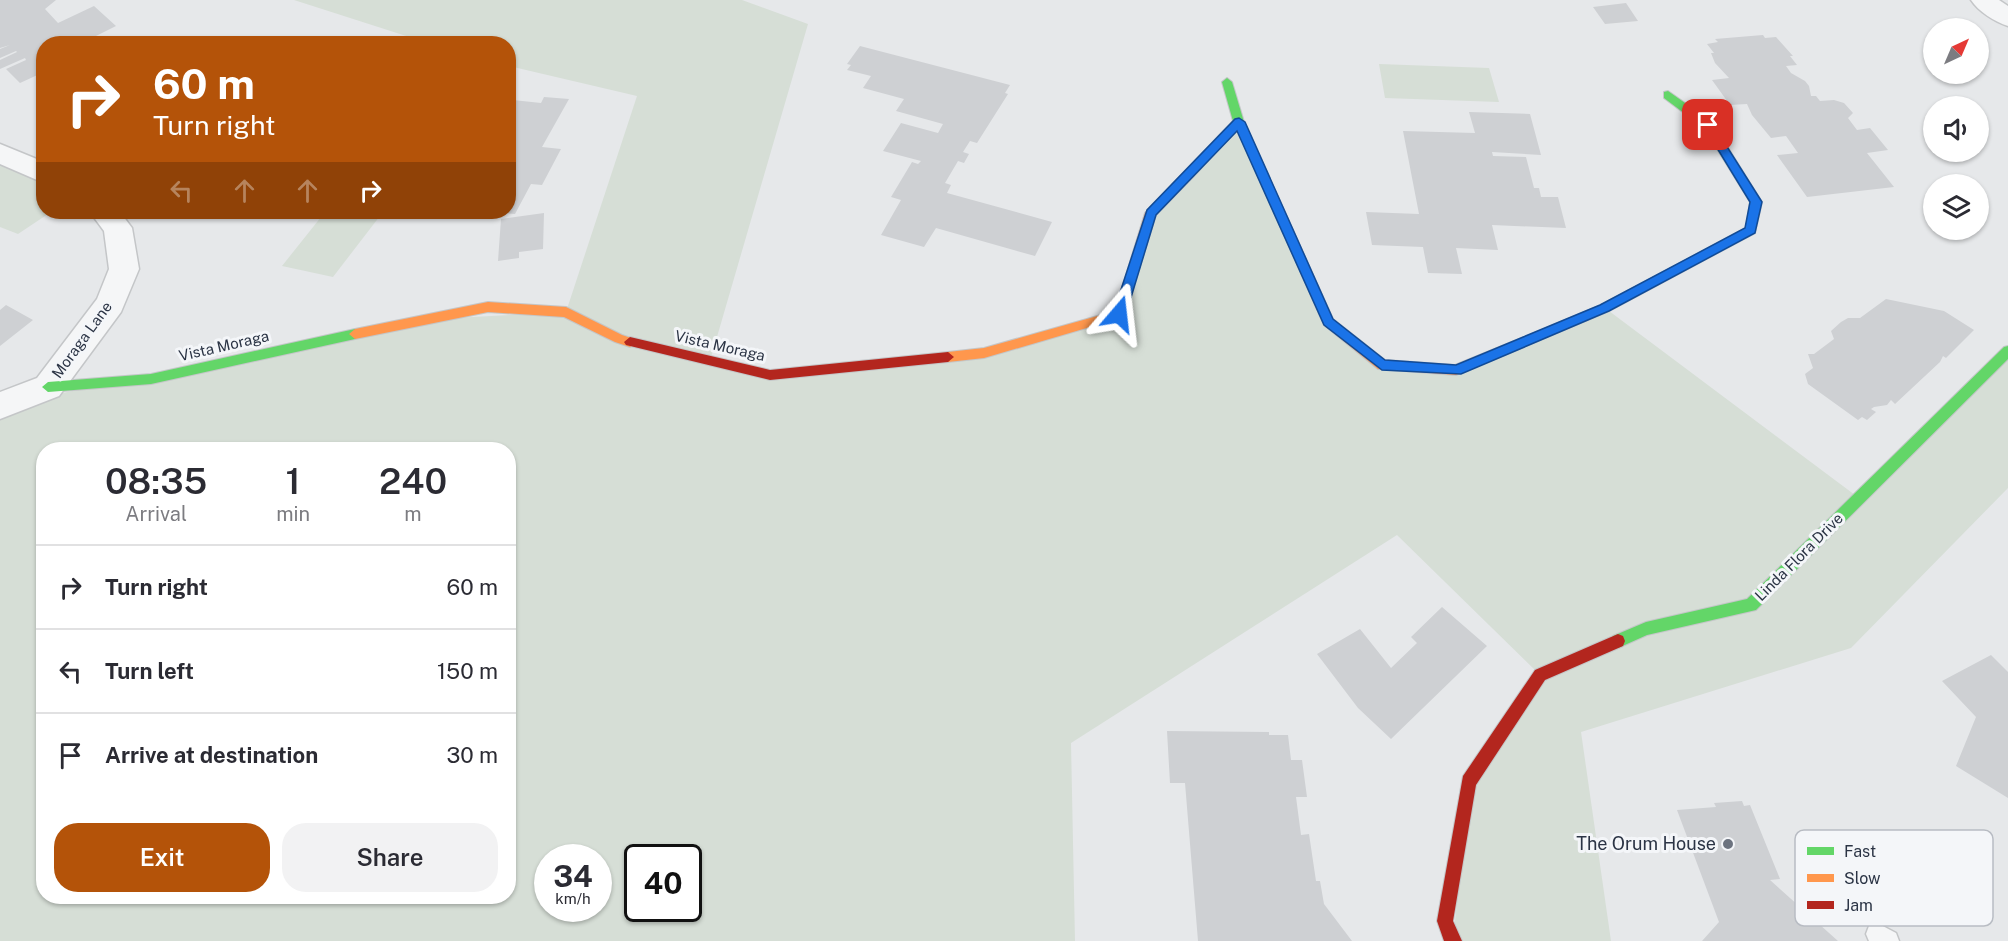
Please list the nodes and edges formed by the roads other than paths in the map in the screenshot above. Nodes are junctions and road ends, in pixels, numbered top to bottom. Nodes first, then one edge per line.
1 (1983, 0) edge
2 (2008, 18) edge
3 (1227, 82) dead end
4 (1668, 95) dead end
5 (1239, 122) junction
6 (0, 153) edge
7 (36, 169) edge
8 (110, 219) edge
9 (2008, 351) edge
10 (48, 387) junction
11 (0, 406) edge
12 (1453, 941) edge

1 - 2 street
3 - 5 street
4 - 5 street
5 - 10 street, Vista Moraga
6 - 7 street
8 - 10 street, Moraga Lane
9 - 12 street, Linda Flora Drive
10 - 11 street, Moraga Lane

